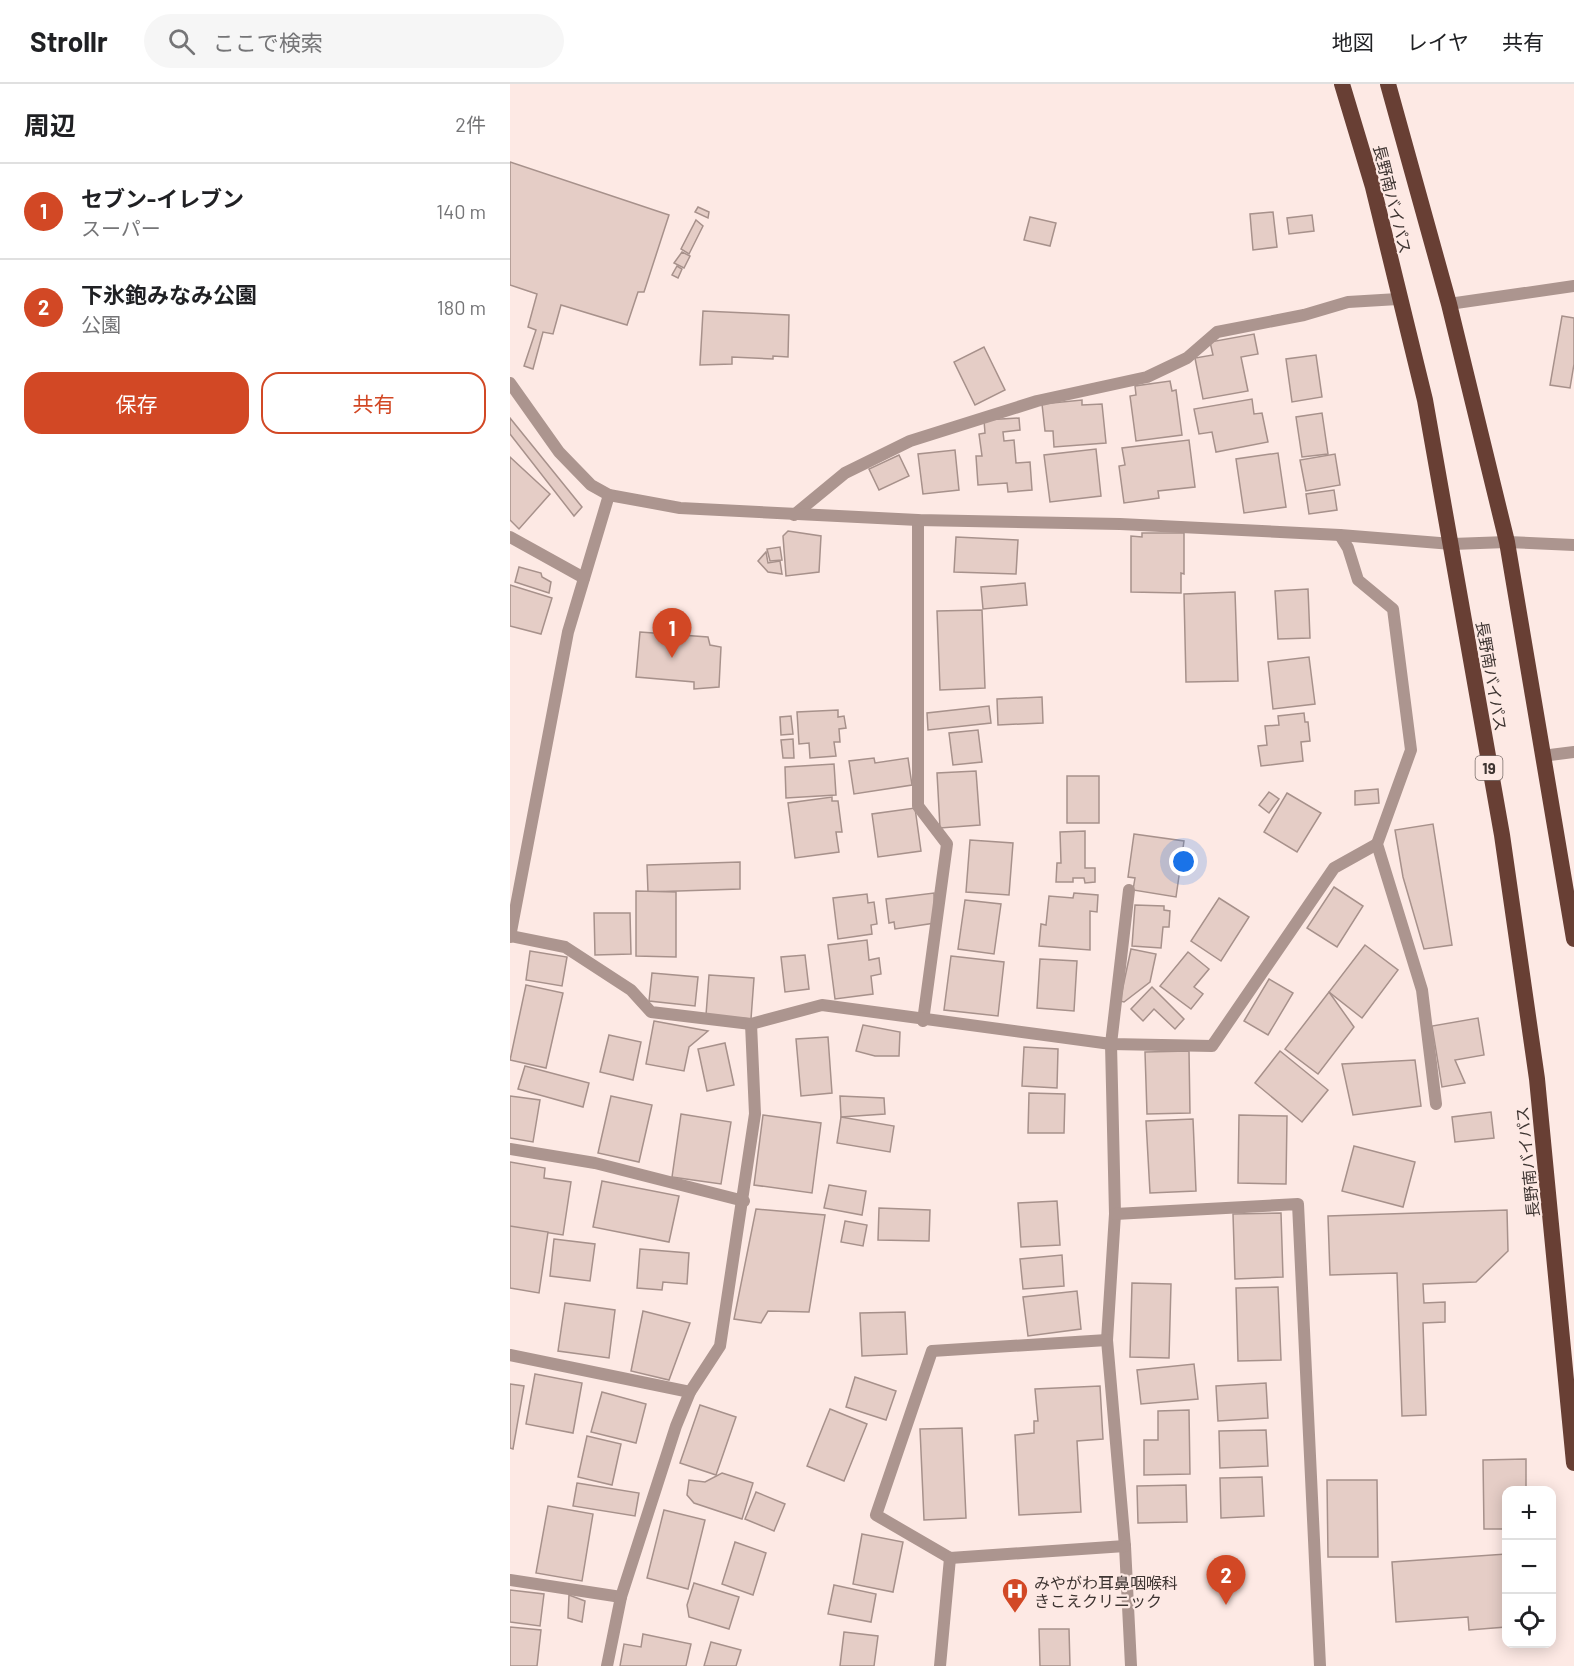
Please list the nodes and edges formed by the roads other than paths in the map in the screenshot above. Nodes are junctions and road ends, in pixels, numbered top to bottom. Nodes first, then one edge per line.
1 (1342, 84) edge
2 (1388, 84) edge
3 (1574, 286) edge
4 (1398, 299) junction
5 (1449, 304) junction
6 (510, 383) edge
7 (609, 495) junction
8 (794, 515) junction
9 (918, 520) junction
10 (1340, 535) junction
11 (510, 537) edge
12 (1507, 542) junction
13 (1452, 544) junction
14 (1574, 545) edge
15 (584, 578) junction
16 (1574, 752) edge
17 (1542, 756) junction
18 (1377, 844) junction
19 (1129, 890) dead end
20 (510, 936) edge
21 (1574, 939) edge
22 (923, 1020) junction
23 (751, 1024) junction
24 (1111, 1044) junction
25 (1436, 1104) dead end
26 (510, 1149) edge
27 (744, 1201) junction
28 (1115, 1214) junction
29 (1107, 1340) junction
30 (510, 1355) edge
31 (690, 1392) junction
32 (1574, 1463) edge
33 (1125, 1546) junction
34 (950, 1558) junction
35 (510, 1580) edge
36 (621, 1597) junction
37 (607, 1666) edge
38 (940, 1666) edge
39 (1131, 1666) edge
40 (1320, 1666) edge

1 - 4 highway, 長野南バイパス / 19
2 - 5 highway, 長野南バイパス
3 - 5 street
4 - 8 street
4 - 13 highway, 長野南バイパス / 19
5 - 12 highway, 長野南バイパス
6 - 7 street
7 - 8 street
7 - 15 street
8 - 9 street
9 - 10 street
9 - 22 street
10 - 13 street
10 - 18 street
11 - 15 street
12 - 13 street
12 - 14 street
12 - 17 highway, 長野南バイパス
13 - 32 highway, 長野南バイパス / 19
15 - 20 street
16 - 17 street
17 - 21 highway, 長野南バイパス
18 - 24 street
18 - 25 street
19 - 24 street
20 - 23 street
22 - 23 street
22 - 24 street
23 - 27 street
24 - 28 street
26 - 27 street
27 - 31 street
28 - 29 street
28 - 40 street
29 - 33 street
29 - 34 street
30 - 31 street
31 - 36 street
33 - 34 street
33 - 39 street
34 - 38 street
35 - 36 street
36 - 37 street

